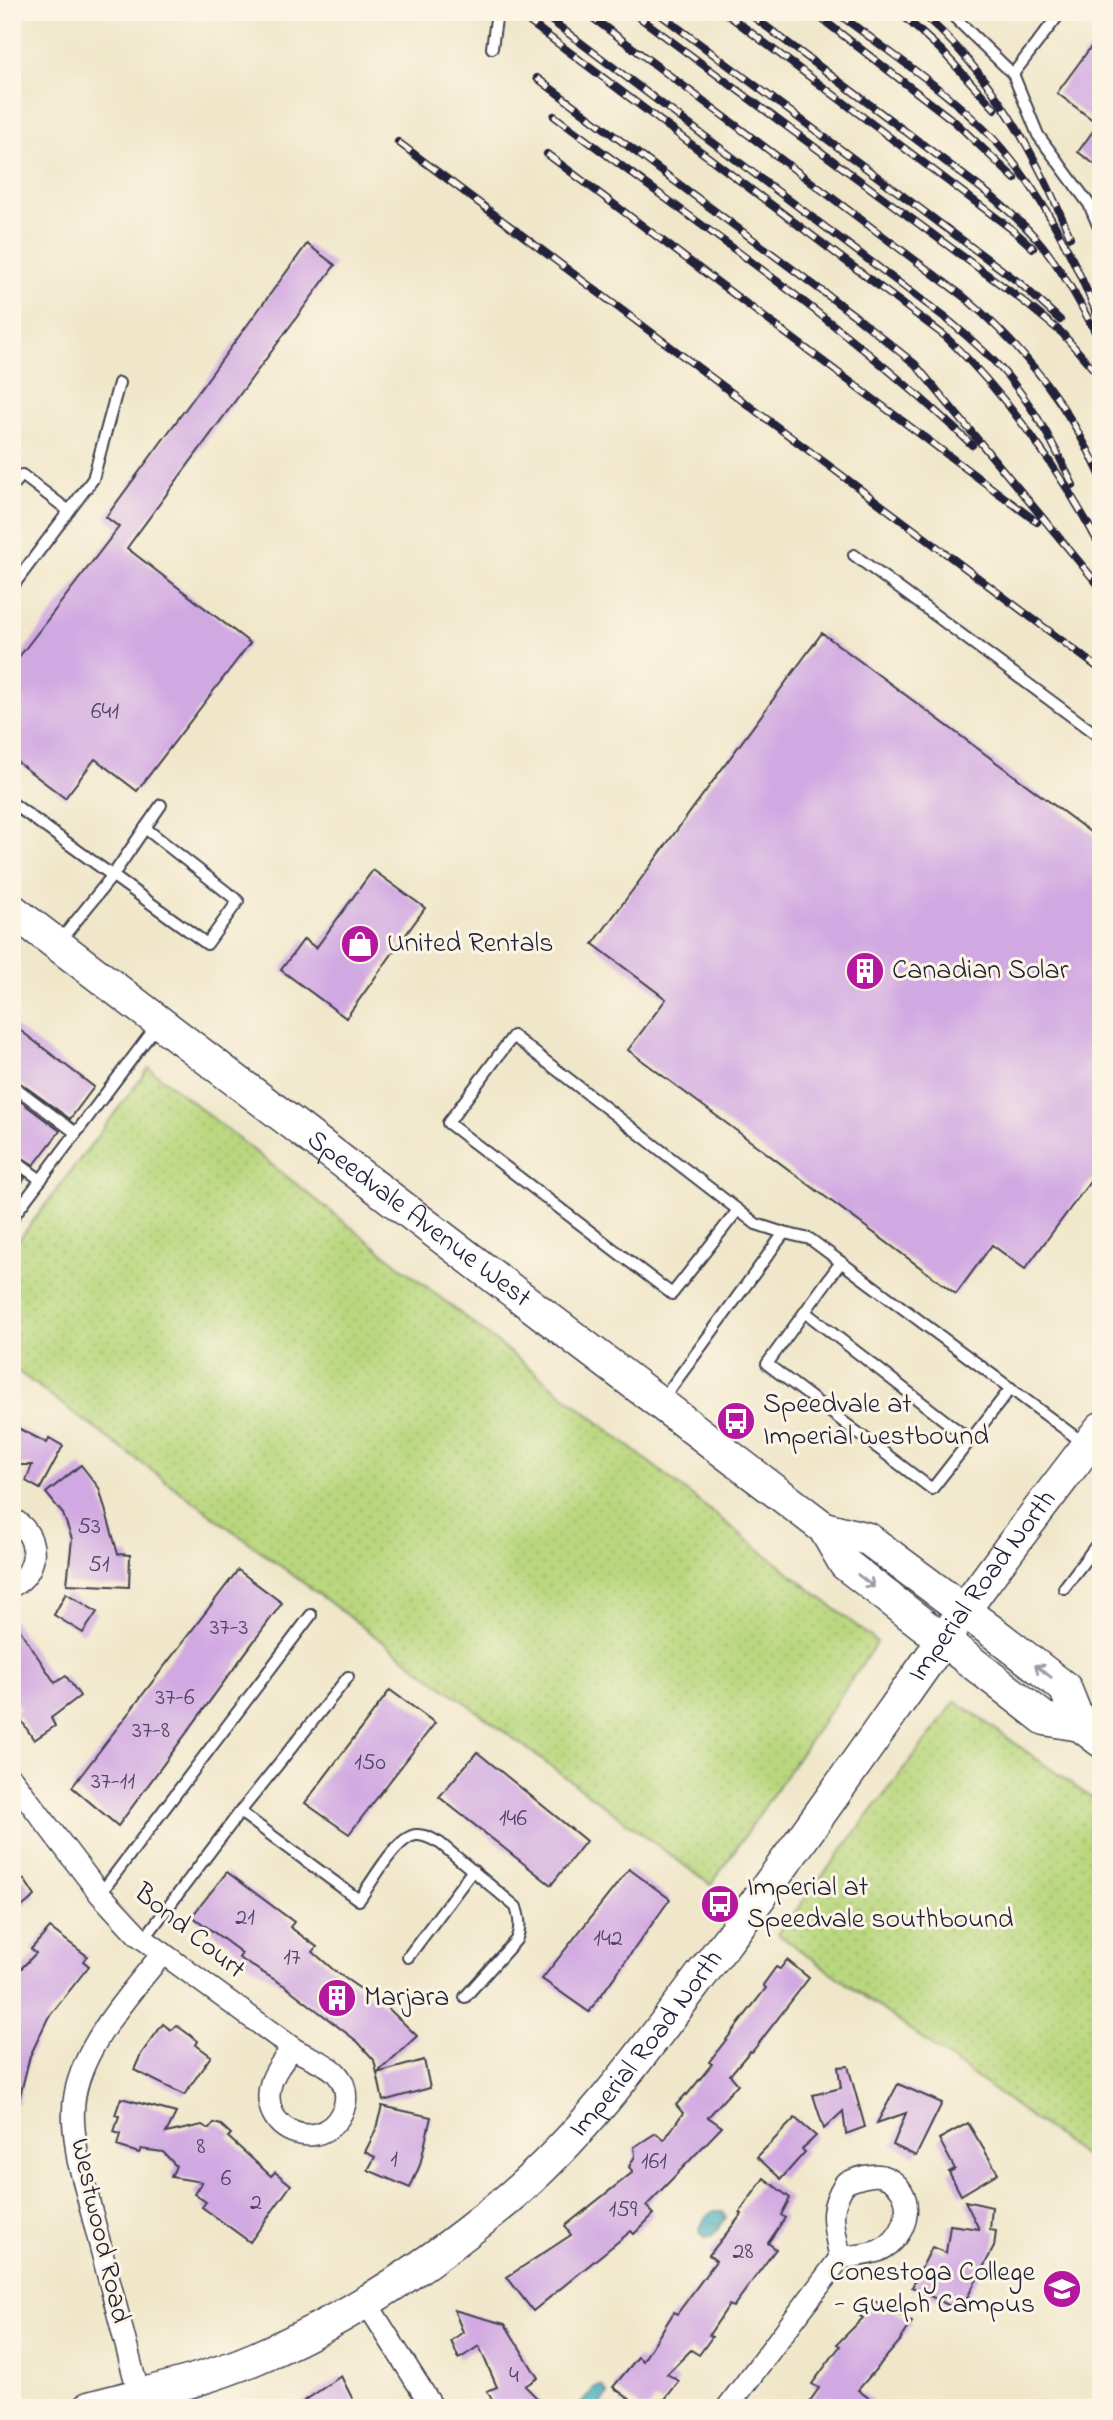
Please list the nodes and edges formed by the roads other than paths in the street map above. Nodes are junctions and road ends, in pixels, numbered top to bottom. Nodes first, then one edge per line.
1 (497, 12) edge
2 (949, 12) edge
3 (1060, 12) edge
4 (492, 48) dead end
5 (1013, 74) junction
6 (1101, 232) edge
7 (119, 383) dead end
8 (12, 487) edge
9 (69, 511) junction
10 (854, 555) dead end
11 (12, 587) edge
12 (1101, 738) edge
13 (12, 803) edge
14 (161, 805) dead end
15 (145, 828) junction
16 (113, 875) junction
17 (12, 910) edge
18 (58, 944) junction
19 (159, 1022) junction
20 (12, 1085) edge
21 (76, 1133) junction
22 (12, 1159) edge
23 (41, 1180) junction
24 (738, 1210) junction
25 (12, 1218) edge
26 (784, 1233) junction
27 (841, 1262) junction
28 (805, 1311) junction
29 (1012, 1388) junction
30 (660, 1403) junction
31 (970, 1440) junction
32 (1097, 1443) edge
33 (12, 1519) edge
34 (824, 1528) junction
35 (1101, 1539) edge
36 (12, 1586) edge
37 (1064, 1588) dead end
38 (965, 1611) junction
39 (312, 1615) dead end
40 (943, 1641) junction
41 (348, 1677) dead end
42 (1090, 1733) edge
43 (12, 1779) edge
44 (240, 1812) junction
45 (473, 1870) junction
46 (100, 1894) junction
47 (144, 1939) junction
48 (163, 1953) junction
49 (408, 1957) dead end
50 (465, 1997) dead end
51 (292, 2048) dead end
52 (840, 2258) dead end
53 (366, 2302) junction
54 (140, 2401) edge
55 (89, 2408) edge
56 (433, 2408) edge
57 (727, 2408) edge

1 - 4 lane
2 - 5 lane
3 - 5 lane
5 - 6 lane
7 - 9 lane
8 - 9 lane
9 - 11 lane
10 - 12 lane
13 - 16 lane
14 - 15 lane
15 - 16 lane
15 - 16 lane
16 - 18 lane
17 - 18 main road, Speedvale Avenue West
18 - 19 main road, Speedvale Avenue West
19 - 21 lane
19 - 30 main road, Speedvale Avenue West
20 - 21 lane
21 - 23 lane
22 - 23 lane
23 - 25 lane
24 - 24 lane
24 - 26 lane
26 - 27 lane
26 - 30 lane
27 - 28 lane
27 - 29 lane
28 - 31 lane
28 - 31 lane
29 - 31 lane
29 - 32 lane
30 - 34 main road, Speedvale Avenue West
32 - 38 main road, Imperial Road North
33 - 36 street
34 - 38 main road, Speedvale Avenue West
34 -> 40 main road, Speedvale Avenue West
35 - 37 lane
38 - 40 main road, Imperial Road North
42 -> 38 main road, Speedvale Avenue West
39 - 46 lane
40 - 42 main road, Speedvale Avenue West
40 - 53 main road, Imperial Road North
41 - 44 lane
43 - 46 street, Bond Court
44 - 45 lane
44 - 47 lane
45 - 49 lane
45 - 50 lane
46 - 47 street, Bond Court
47 - 48 street, Bond Court
48 - 51 street, Bond Court
48 - 54 street, Westwood Road
52 - 57 street
53 - 54 main road, Imperial Road North
53 - 56 street
54 - 55 main road, Imperial Road North

